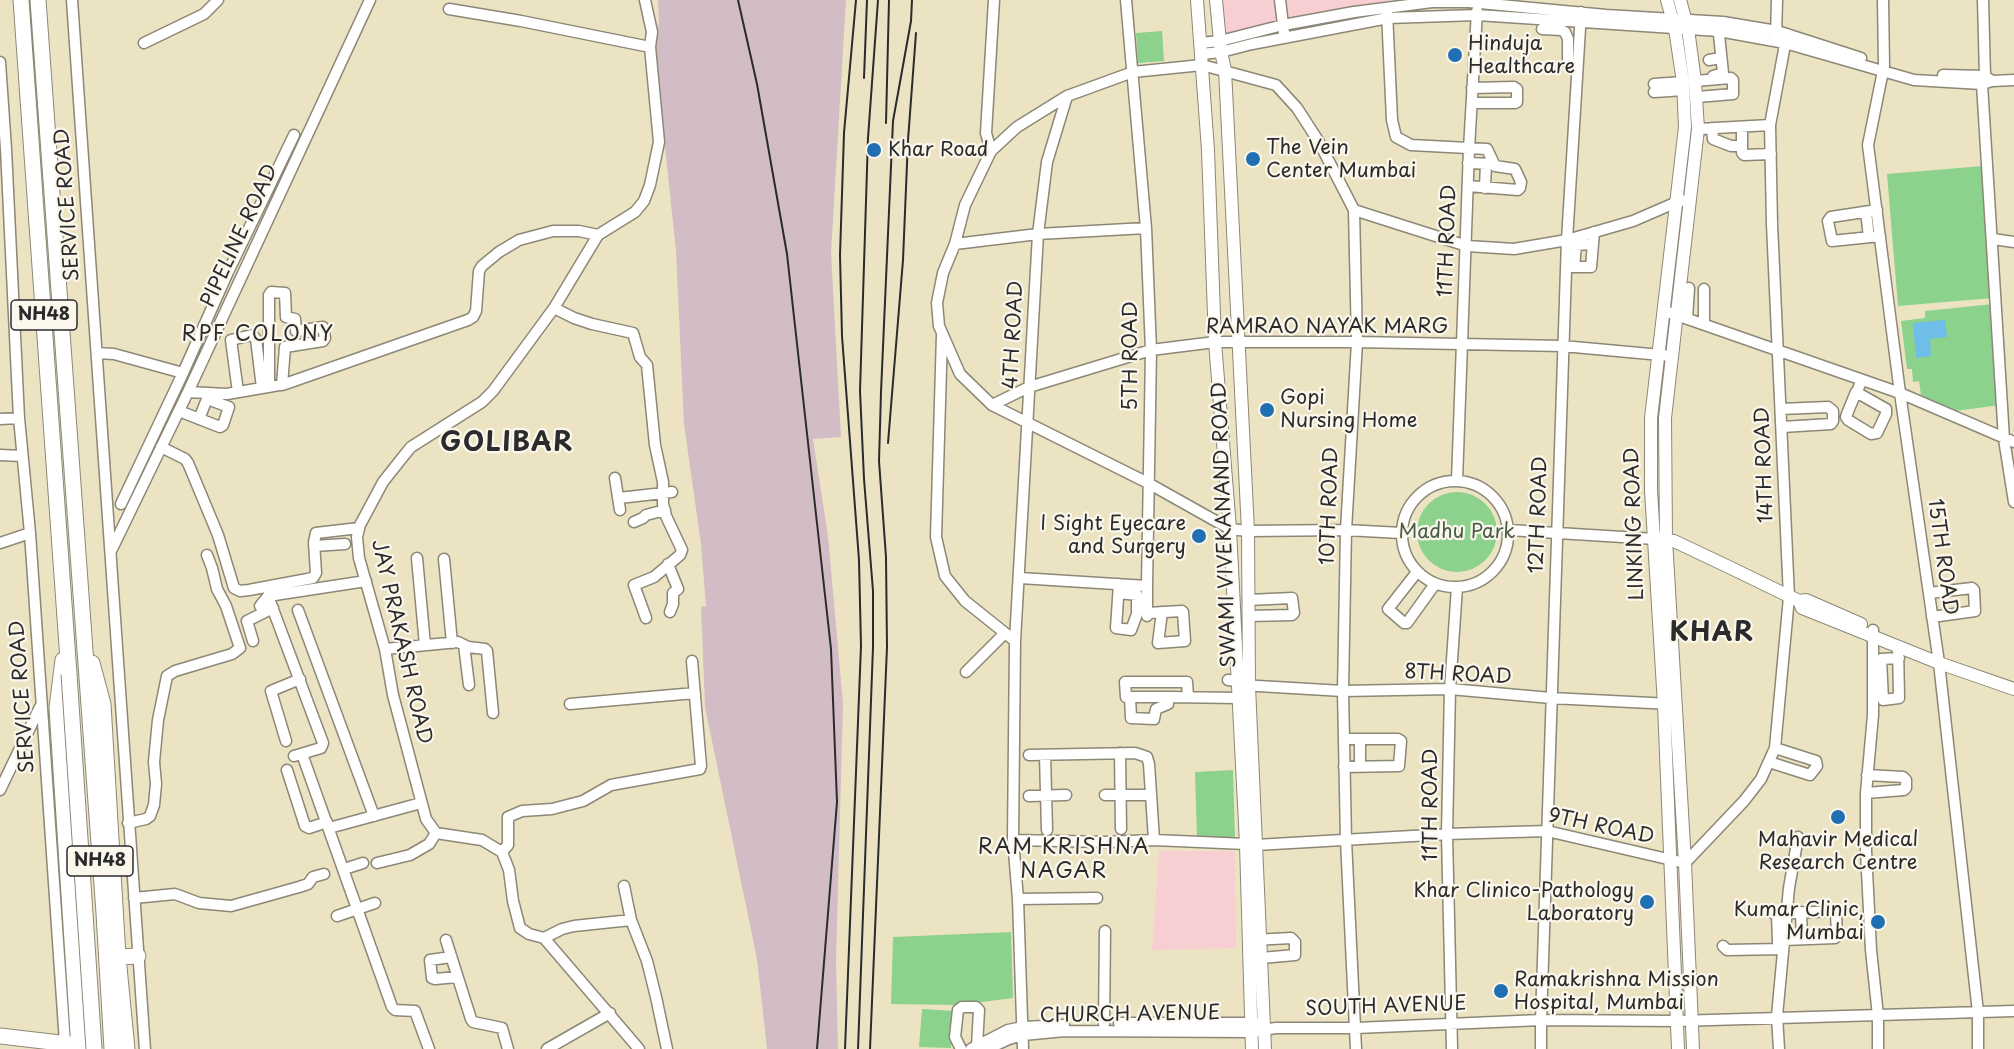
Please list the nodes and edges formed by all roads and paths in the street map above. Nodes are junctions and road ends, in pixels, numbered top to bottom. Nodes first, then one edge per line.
1 (21, 0) edge
2 (38, 0) edge
3 (72, 0) edge
4 (218, 0) edge
5 (370, 0) edge
6 (645, 0) edge
7 (994, 0) edge
8 (1126, 0) edge
9 (1197, 0) edge
10 (1216, 0) edge
11 (1280, 0) edge
12 (1667, 0) edge
13 (1680, 0) edge
14 (1777, 0) edge
15 (1883, 0) edge
16 (1983, 0) edge
17 (1477, 2) junction
18 (1385, 4) edge
19 (1549, 5) edge
20 (449, 9) dead end
21 (1477, 15) junction
22 (1388, 18) junction
23 (1572, 24) junction
24 (1680, 24) junction
25 (1283, 25) junction
26 (1544, 26) junction
27 (1718, 26) junction
28 (1781, 37) junction
29 (1284, 39) junction
30 (144, 43) dead end
31 (650, 47) junction
32 (1220, 47) junction
33 (1201, 54) junction
34 (1721, 58) junction
35 (1708, 60) dead end
36 (0, 62) edge
37 (1570, 63) junction
38 (1884, 69) junction
39 (1225, 70) junction
40 (1132, 72) junction
41 (1987, 80) junction
42 (2014, 80) edge
43 (1689, 83) junction
44 (1654, 88) dead end
45 (1476, 94) junction
46 (1066, 96) junction
47 (1697, 97) junction
48 (1768, 125) junction
49 (1742, 127) junction
50 (1698, 132) junction
51 (1712, 132) junction
52 (294, 135) dead end
53 (1742, 146) junction
54 (3, 148) edge
55 (991, 151) junction
56 (1768, 154) junction
57 (1468, 169) junction
58 (1487, 172) junction
59 (1690, 199) junction
60 (1677, 202) junction
61 (1354, 210) junction
62 (1871, 211) junction
63 (1146, 228) junction
64 (1594, 232) junction
65 (1038, 234) junction
66 (598, 235) junction
67 (1875, 236) junction
68 (1993, 239) junction
69 (1567, 240) junction
70 (2014, 242) edge
71 (955, 244) junction
72 (1593, 244) junction
73 (1467, 246) junction
74 (1570, 267) junction
75 (1689, 288) dead end
76 (1704, 288) dead end
77 (554, 308) junction
78 (1681, 309) junction
79 (1704, 309) junction
80 (1704, 324) junction
81 (942, 331) junction
82 (1215, 342) junction
83 (1238, 342) junction
84 (1357, 342) junction
85 (1463, 345) junction
86 (1563, 346) junction
87 (1151, 350) junction
88 (1778, 350) junction
89 (97, 353) junction
90 (1659, 355) junction
91 (1672, 356) junction
92 (183, 373) junction
93 (1862, 380) junction
94 (282, 385) junction
95 (1029, 387) junction
96 (266, 388) junction
97 (1891, 390) junction
98 (188, 392) junction
99 (1856, 392) junction
100 (230, 397) junction
101 (1878, 404) junction
102 (992, 405) junction
103 (1797, 408) junction
104 (1781, 409) junction
105 (179, 411) junction
106 (19, 418) junction
107 (0, 419) edge
108 (199, 419) junction
109 (1028, 424) junction
110 (1797, 426) junction
111 (1782, 427) junction
112 (2009, 440) edge
113 (161, 447) junction
114 (0, 455) edge
115 (22, 456) junction
116 (615, 478) dead end
117 (1457, 481) junction
118 (1148, 483) junction
119 (2013, 489) edge
120 (668, 493) junction
121 (619, 498) junction
122 (2014, 502) edge
123 (121, 504) dead end
124 (620, 510) dead end
125 (664, 510) junction
126 (634, 522) dead end
127 (359, 528) junction
128 (1230, 529) junction
129 (1346, 530) junction
130 (1509, 530) junction
131 (1248, 531) junction
132 (30, 533) junction
133 (1401, 533) junction
134 (1557, 535) junction
135 (1665, 540) junction
136 (0, 543) edge
137 (345, 544) dead end
138 (314, 546) junction
139 (111, 551) junction
140 (207, 555) dead end
141 (417, 558) dead end
142 (444, 559) dead end
143 (669, 564) junction
144 (1414, 576) junction
145 (1020, 578) junction
146 (366, 581) junction
147 (1435, 584) junction
148 (1147, 586) junction
149 (1457, 587) junction
150 (1119, 589) junction
151 (1932, 593) junction
152 (1428, 594) junction
153 (268, 596) junction
154 (1794, 599) junction
155 (1248, 600) junction
156 (260, 606) dead end
157 (273, 608) junction
158 (298, 610) dead end
159 (1144, 611) junction
160 (670, 612) dead end
161 (1162, 612) dead end
162 (1249, 616) junction
163 (1935, 617) junction
164 (646, 618) dead end
165 (82, 628) junction
166 (66, 630) junction
167 (1005, 633) junction
168 (1873, 634) junction
169 (253, 640) dead end
170 (1015, 641) junction
171 (452, 643) junction
172 (425, 645) junction
173 (464, 645) junction
174 (385, 649) junction
175 (1897, 650) junction
176 (1249, 653) junction
177 (1236, 654) junction
178 (1015, 659) junction
179 (1939, 659) junction
180 (692, 661) dead end
181 (1028, 661) dead end
182 (1875, 662) junction
183 (966, 672) dead end
184 (300, 678) junction
185 (2014, 680) edge
186 (1156, 681) junction
187 (469, 685) dead end
188 (1238, 686) junction
189 (1450, 689) junction
190 (2014, 689) edge
191 (1343, 691) junction
192 (694, 693) junction
193 (1130, 697) junction
194 (1156, 697) junction
195 (1168, 697) junction
196 (1188, 697) junction
197 (1551, 698) junction
198 (42, 704) junction
199 (570, 704) dead end
200 (1670, 704) junction
201 (494, 713) dead end
202 (1344, 739) junction
203 (1360, 739) junction
204 (286, 741) dead end
205 (1120, 753) junction
206 (1029, 755) dead end
207 (1045, 755) junction
208 (1344, 767) junction
209 (1360, 767) junction
210 (287, 770) dead end
211 (1869, 776) junction
212 (0, 790) edge
213 (1868, 793) junction
214 (1066, 795) dead end
215 (1105, 795) dead end
216 (1120, 795) junction
217 (1150, 795) junction
218 (1029, 796) dead end
219 (1046, 796) junction
220 (421, 803) junction
221 (374, 816) junction
222 (128, 823) junction
223 (328, 825) junction
224 (1121, 829) dead end
225 (1047, 830) dead end
226 (1547, 831) junction
227 (436, 833) junction
228 (1447, 834) junction
229 (1798, 837) dead end
230 (1013, 840) junction
231 (1154, 840) junction
232 (1346, 840) junction
233 (1251, 845) junction
234 (502, 852) junction
235 (1671, 860) junction
236 (363, 863) dead end
237 (377, 863) dead end
238 (1685, 863) junction
239 (344, 869) junction
240 (324, 874) dead end
241 (624, 886) dead end
242 (134, 898) junction
243 (1096, 898) dead end
244 (1018, 899) junction
245 (375, 903) dead end
246 (358, 909) junction
247 (1801, 912) junction
248 (1779, 913) junction
249 (337, 916) dead end
250 (631, 920) junction
251 (1105, 931) dead end
252 (1802, 935) junction
253 (544, 938) junction
254 (446, 940) dead end
255 (1254, 940) junction
256 (1783, 943) junction
257 (1723, 946) dead end
258 (138, 956) junction
259 (118, 957) junction
260 (451, 957) junction
261 (1261, 957) junction
262 (458, 976) junction
263 (2014, 1011) edge
264 (1978, 1012) junction
265 (610, 1013) junction
266 (1777, 1016) junction
267 (1878, 1016) junction
268 (1540, 1020) junction
269 (1692, 1020) junction
270 (1677, 1021) junction
271 (1104, 1024) junction
272 (1452, 1024) junction
273 (1268, 1027) junction
274 (1250, 1028) junction
275 (1356, 1028) junction
276 (1023, 1031) junction
277 (0, 1036) edge
278 (74, 1046) edge
279 (978, 1048) edge
280 (94, 1049) edge
281 (110, 1049) edge
282 (127, 1049) edge
283 (145, 1049) edge
284 (429, 1049) edge
285 (508, 1049) edge
286 (547, 1049) edge
287 (639, 1049) edge
288 (667, 1049) edge
289 (961, 1049) edge
290 (1023, 1049) edge
291 (1252, 1049) edge
292 (1265, 1049) edge
293 (1356, 1049) edge
294 (1452, 1049) edge
295 (1541, 1049) edge
296 (1678, 1049) edge
297 (1693, 1049) edge
298 (1779, 1049) edge
299 (1878, 1049) edge
300 (1978, 1049) edge

1 - 166 highway, NH48
2 - 165 highway, NH48
3 - 89 street, SERVICE ROAD
4 - 30 street
5 - 98 street, PIPELINE ROAD
6 - 31 street, JAY PRAKASH ROAD
7 - 55 street
8 - 40 street, 5TH ROAD
9 - 33 main road, SWAMI VIVEKANAND ROAD
10 - 32 main road, SWAMI VIVEKANAND ROAD
11 - 25 street
12 - 24 main road, LINKING ROAD
13 - 24 main road, LINKING ROAD
14 - 28 street, 14TH ROAD
15 - 38 street, 15TH ROAD
16 - 41 street
17 - 18 street
17 - 19 street
17 - 21 street, 11TH ROAD
18 - 22 street
18 - 25 street
19 - 23 street
19 - 26 street
20 - 31 street
21 - 22 street
21 - 26 street
21 - 45 street, 11TH ROAD
22 - 29 street
22 - 57 street
23 - 24 street
23 - 26 street
23 - 37 street, 12TH ROAD
23 - 37 street
24 - 27 street
24 - 43 main road, LINKING ROAD
25 - 29 street
25 - 32 street
27 - 28 street
27 - 34 street
28 - 38 street
28 - 48 street, 14TH ROAD
29 - 32 street
31 - 66 street, JAY PRAKASH ROAD
32 - 33 street
32 - 39 main road, SWAMI VIVEKANAND ROAD
33 - 39 street, 10TH ROAD
33 - 40 street
33 - 82 main road, SWAMI VIVEKANAND ROAD
34 - 35 street
34 - 43 street
36 - 54 street, SERVICE ROAD
37 - 69 street, 12TH ROAD
38 - 41 street
38 - 62 street, 15TH ROAD
39 - 61 street, 10TH ROAD
39 - 83 main road, SWAMI VIVEKANAND ROAD
40 - 46 street
40 - 63 street, 5TH ROAD
41 - 42 street
41 - 68 street
43 - 44 street
43 - 47 main road, LINKING ROAD
43 - 47 street
43 - 60 main road, LINKING ROAD
45 - 45 street
45 - 57 street, 11TH ROAD
46 - 55 street
46 - 65 street, 4TH ROAD
47 - 50 main road, LINKING ROAD
48 - 49 street
48 - 56 street, 14TH ROAD
49 - 51 street
49 - 53 street
50 - 51 street
50 - 59 main road, LINKING ROAD
51 - 53 street
52 - 92 street
53 - 56 street
54 - 106 street, SERVICE ROAD
55 - 71 street
56 - 88 street, 14TH ROAD
57 - 58 street
57 - 58 street
57 - 58 street
57 - 73 street, 11TH ROAD
59 - 60 street
59 - 78 main road, LINKING ROAD
60 - 64 street
60 - 78 main road, LINKING ROAD
61 - 73 street
61 - 84 street, 10TH ROAD
62 - 67 street, 15TH ROAD
62 - 67 street
63 - 65 street
63 - 87 street, 5TH ROAD
64 - 69 street
64 - 72 street
65 - 71 street
65 - 95 street, 4TH ROAD
66 - 77 street, JAY PRAKASH ROAD
66 - 94 street
67 - 97 street, 15TH ROAD
68 - 70 street
68 - 112 street
69 - 73 street
69 - 74 street, 12TH ROAD
71 - 81 street
72 - 74 street
72 - 74 street
73 - 85 street, 11TH ROAD
74 - 86 street, 12TH ROAD
75 - 78 street
76 - 79 street
77 - 120 street
77 - 127 street, JAY PRAKASH ROAD
78 - 79 street
78 - 80 street
78 - 90 main road, LINKING ROAD
78 - 91 main road, LINKING ROAD
79 - 80 street
80 - 88 street
81 - 102 street
81 - 167 street
82 - 83 street, RAMRAO NAYAK MARG
82 - 87 street, RAMRAO NAYAK MARG
82 - 128 main road, SWAMI VIVEKANAND ROAD
83 - 84 street, RAMRAO NAYAK MARG
83 - 131 main road, SWAMI VIVEKANAND ROAD
84 - 85 street, RAMRAO NAYAK MARG
84 - 129 street, 10TH ROAD
85 - 86 street, RAMRAO NAYAK MARG
85 - 117 street, 11TH ROAD
86 - 90 street, RAMRAO NAYAK MARG
86 - 134 street, 12TH ROAD
87 - 95 street, RAMRAO NAYAK MARG
87 - 118 street, 5TH ROAD
88 - 93 street
88 - 104 street, 14TH ROAD
89 - 92 street
89 - 139 street, SERVICE ROAD
90 - 91 street, RAMRAO NAYAK MARG
90 - 135 main road, LINKING ROAD
91 - 135 main road, LINKING ROAD
92 - 123 street
93 - 97 street
93 - 99 street
94 - 96 street
94 - 96 street
95 - 102 street, RAMRAO NAYAK MARG
95 - 109 street, 4TH ROAD
96 - 100 street
96 - 100 street
97 - 101 street
97 - 112 street
97 - 151 street, 15TH ROAD
98 - 100 street
98 - 105 street, PIPELINE ROAD
99 - 101 street
99 - 101 street
100 - 108 street
100 - 108 street
102 - 109 street
103 - 104 street
103 - 110 street
103 - 110 street
104 - 111 street, 14TH ROAD
105 - 108 street
105 - 113 street, PIPELINE ROAD
106 - 107 street
106 - 115 street, SERVICE ROAD
109 - 118 street
109 - 145 street, 4TH ROAD
110 - 111 street
111 - 154 street, 14TH ROAD
112 - 119 street
113 - 138 street
113 - 139 street, PIPELINE ROAD
114 - 115 street
115 - 132 street, SERVICE ROAD
116 - 121 street
117 - 130 street
117 - 133 street
118 - 128 street
118 - 148 street, 5TH ROAD
119 - 122 street
120 - 121 street
120 - 125 street
121 - 124 street
125 - 126 street
125 - 143 street
127 - 138 street
127 - 146 street, JAY PRAKASH ROAD
128 - 131 street
128 - 177 main road, SWAMI VIVEKANAND ROAD
129 - 131 street
129 - 133 street
129 - 191 street, 10TH ROAD
130 - 134 street
130 - 149 street
131 - 155 main road, SWAMI VIVEKANAND ROAD
132 - 136 street
132 - 198 street, SERVICE ROAD
133 - 144 street
134 - 135 street
134 - 197 street, 12TH ROAD
135 - 154 main road
135 - 200 main road, LINKING ROAD
137 - 138 street
139 - 222 street, SERVICE ROAD
140 - 222 street
141 - 172 street
142 - 171 street
143 - 160 street
143 - 164 street
144 - 147 street
144 - 152 street
144 - 152 street
145 - 150 street
145 - 170 street, 4TH ROAD
146 - 153 street
146 - 174 street, JAY PRAKASH ROAD
147 - 149 street
147 - 152 street
148 - 150 street
148 - 159 street, 5TH ROAD
149 - 189 street, 11TH ROAD
150 - 159 street
150 - 159 street
151 - 163 street, 15TH ROAD
151 - 163 street
153 - 156 street
153 - 157 street
154 - 168 main road
154 - 238 street, 14TH ROAD
155 - 162 main road, SWAMI VIVEKANAND ROAD
155 - 162 street
157 - 169 street
157 - 184 street
158 - 221 street
159 - 161 street
162 - 176 main road, SWAMI VIVEKANAND ROAD
163 - 179 street, 15TH ROAD
165 - 259 highway
165 - 281 highway, NH48
166 - 278 highway
166 - 280 highway, NH48, bridge
167 - 170 street
167 - 183 street
168 - 175 main road
168 - 179 main road
168 - 182 street
170 - 178 street, 4TH ROAD
171 - 172 street
171 - 173 street
172 - 174 street
173 - 187 street
173 - 201 street
174 - 220 street, JAY PRAKASH ROAD
175 - 179 main road
175 - 182 street
175 - 182 street
176 - 177 main road
176 - 188 main road, SWAMI VIVEKANAND ROAD
177 - 188 main road, SWAMI VIVEKANAND ROAD
178 - 181 street
178 - 230 street, 4TH ROAD
179 - 185 main road
179 - 190 main road
179 - 264 street, 15TH ROAD
180 - 192 street
182 - 211 street
184 - 204 street
184 - 223 street
186 - 193 street
186 - 194 street
186 - 196 street
188 - 191 street, 8TH ROAD
188 - 196 street, 8TH ROAD
188 - 233 main road, SWAMI VIVEKANAND ROAD
189 - 191 street, 8TH ROAD
189 - 197 street, 8TH ROAD
189 - 228 street, 11TH ROAD
191 - 202 street, 10TH ROAD
192 - 199 street
192 - 234 street
193 - 194 street, 8TH ROAD
193 - 195 street
194 - 195 street, 8TH ROAD
195 - 196 street, 8TH ROAD
197 - 200 street, 8TH ROAD
197 - 226 street, 12TH ROAD
198 - 212 street
198 - 278 street, SERVICE ROAD
200 - 235 main road, LINKING ROAD
200 - 238 main road, LINKING ROAD
202 - 203 street
202 - 208 street, 10TH ROAD
203 - 209 street
203 - 209 street
205 - 207 street
205 - 216 street
205 - 217 street
206 - 207 street
207 - 219 street
208 - 209 street
208 - 232 street, 10TH ROAD
210 - 223 street
211 - 213 street
211 - 213 street
213 - 267 street
214 - 219 street
215 - 216 street
216 - 217 street
216 - 224 street
217 - 231 street
218 - 219 street
219 - 225 street
220 - 221 street
220 - 227 street, JAY PRAKASH ROAD
221 - 223 street
222 - 242 street, SERVICE ROAD
223 - 239 street
226 - 228 street, 9TH ROAD
226 - 235 street, 9TH ROAD
226 - 268 street, 12TH ROAD
227 - 234 street
227 - 237 street
228 - 232 street, 9TH ROAD
228 - 272 street, 11TH ROAD
229 - 248 street
230 - 231 street, 9TH ROAD
230 - 244 street, 4TH ROAD
231 - 233 street, 9TH ROAD
232 - 233 street, 9TH ROAD
232 - 275 street, 10TH ROAD
233 - 255 main road, SWAMI VIVEKANAND ROAD
234 - 253 street
235 - 238 street, 9TH ROAD
235 - 270 main road, LINKING ROAD
236 - 239 street
238 - 269 main road, LINKING ROAD
239 - 246 street
240 - 242 street
241 - 250 street
242 - 258 street, SERVICE ROAD
243 - 244 street
244 - 276 street, 4TH ROAD
245 - 246 street
246 - 249 street
246 - 284 street
247 - 248 street
247 - 252 street
247 - 252 street
248 - 256 street
248 - 256 street
250 - 253 street
250 - 288 street
251 - 271 street
252 - 256 street
253 - 265 street
254 - 260 street
255 - 261 main road, SWAMI VIVEKANAND ROAD
255 - 261 street
255 - 274 main road, SWAMI VIVEKANAND ROAD
256 - 257 street
256 - 266 street
258 - 259 highway
258 - 283 street, SERVICE ROAD
259 - 282 highway
260 - 262 street
260 - 262 street
261 - 273 main road, SWAMI VIVEKANAND ROAD
262 - 285 street
263 - 264 street, SOUTH AVENUE
264 - 267 street, SOUTH AVENUE
264 - 300 street, 15TH ROAD
265 - 286 street
265 - 287 street
266 - 267 street, SOUTH AVENUE
266 - 269 street, SOUTH AVENUE
266 - 298 street
267 - 299 street
268 - 270 street, SOUTH AVENUE
268 - 272 street, SOUTH AVENUE
268 - 295 street, 12TH ROAD
269 - 270 street, SOUTH AVENUE
269 - 297 main road, LINKING ROAD
270 - 296 main road, LINKING ROAD
271 - 274 street
271 - 276 street
272 - 275 street, SOUTH AVENUE
272 - 294 street, 11TH ROAD
273 - 274 street, CHURCH AVENUE
273 - 275 street, SOUTH AVENUE
273 - 292 main road, SWAMI VIVEKANAND ROAD
274 - 276 street, CHURCH AVENUE
274 - 291 main road, SWAMI VIVEKANAND ROAD
275 - 293 street, 10TH ROAD
276 - 279 street, CHURCH AVENUE
276 - 290 street, 4TH ROAD
277 - 278 highway
278 - 281 highway
279 - 289 street

